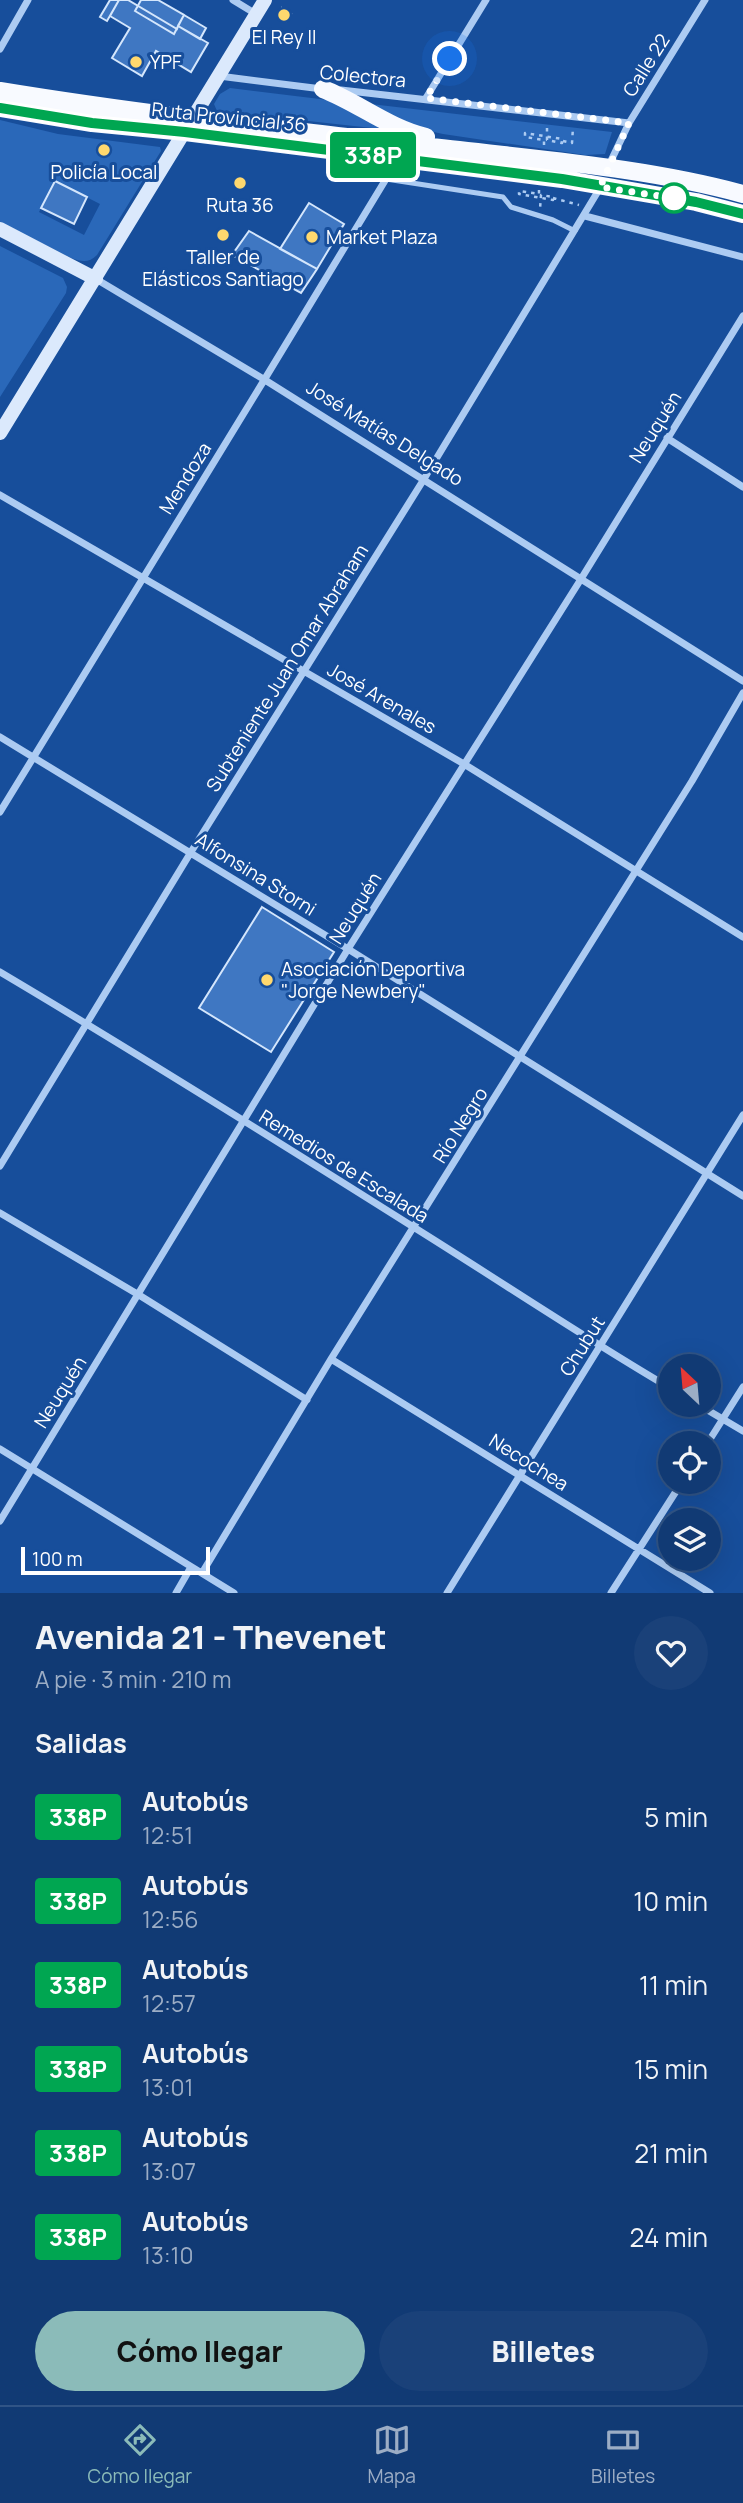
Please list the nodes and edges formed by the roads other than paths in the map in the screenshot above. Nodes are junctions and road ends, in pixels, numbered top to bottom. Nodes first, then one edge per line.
1 (28, 0) edge
2 (233, 0) edge
3 (265, 0) edge
4 (486, 0) edge
5 (705, 0) edge
6 (256, 14) junction
7 (0, 49) edge
8 (219, 76) junction
9 (323, 89) junction
10 (0, 92) edge
11 (426, 98) junction
12 (0, 108) edge
13 (629, 123) junction
14 (190, 124) junction
15 (505, 155) junction
16 (392, 157) junction
17 (607, 168) junction
18 (386, 178) junction
19 (600, 187) junction
20 (743, 194) edge
21 (743, 214) edge
22 (585, 216) junction
23 (0, 229) edge
24 (575, 231) junction
25 (743, 257) edge
26 (96, 279) junction
27 (743, 316) edge
28 (265, 380) junction
29 (0, 433) edge
30 (667, 438) junction
31 (424, 480) junction
32 (743, 487) edge
33 (0, 495) edge
34 (141, 578) junction
35 (581, 579) junction
36 (304, 670) junction
37 (743, 681) edge
38 (743, 693) edge
39 (0, 737) edge
40 (33, 758) junction
41 (464, 764) junction
42 (0, 812) edge
43 (191, 852) junction
44 (635, 870) junction
45 (743, 937) edge
46 (348, 949) junction
47 (0, 972) edge
48 (86, 1023) junction
49 (521, 1056) junction
50 (743, 1115) edge
51 (244, 1122) junction
52 (0, 1166) edge
53 (706, 1173) junction
54 (743, 1196) edge
55 (0, 1213) edge
56 (415, 1228) junction
57 (139, 1295) junction
58 (600, 1347) junction
59 (331, 1359) junction
60 (658, 1381) edge
61 (743, 1387) edge
62 (307, 1400) junction
63 (723, 1419) junction
64 (715, 1431) edge
65 (743, 1432) edge
66 (0, 1448) edge
67 (32, 1467) junction
68 (520, 1475) junction
69 (674, 1494) edge
70 (0, 1521) edge
71 (639, 1548) junction
72 (191, 1567) junction
73 (202, 1573) junction
74 (176, 1593) edge
75 (234, 1593) edge
76 (447, 1593) edge
77 (611, 1593) edge
78 (709, 1593) edge

1 - 7 street
2 - 6 street
3 - 6 main road
4 - 11 street
5 - 13 street, Calle 22
6 - 8 main road
8 - 9 street, Colectora
8 - 14 main road
9 - 11 street, Colectora
9 - 15 main road
10 - 14 main road, Ruta Provincial 36
11 - 13 street, Colectora
12 - 14 main road, Ruta Provincial 36
13 - 17 street, Calle 22
14 - 15 main road, Ruta Provincial 36
14 - 16 main road, Ruta Provincial 36
14 - 26 main road
15 - 17 main road, Ruta Provincial 36
16 - 18 street, Mendoza
16 - 19 main road, Ruta Provincial 36
17 - 19 street, Calle 22
17 - 20 main road, Ruta Provincial 36
18 - 24 lane
18 - 28 street, Mendoza
19 - 21 main road, Ruta Provincial 36
19 - 22 street, Subteniente Juan Omar Abraham
22 - 24 street, Subteniente Juan Omar Abraham
22 - 25 street
23 - 26 main road, José Matías Delgado
24 - 31 street, Subteniente Juan Omar Abraham
26 - 28 street, José Matías Delgado
26 - 29 main road
27 - 30 street, Neuquén
28 - 31 street, José Matías Delgado
28 - 34 street, Mendoza
30 - 32 street
30 - 35 street, Neuquén
31 - 35 street, José Matías Delgado
31 - 36 street, Subteniente Juan Omar Abraham
33 - 34 street, José Arenales
34 - 36 street, José Arenales
34 - 40 street, Mendoza
35 - 37 street, José Matías Delgado
35 - 41 street, Neuquén
36 - 41 street, José Arenales
36 - 43 street, Subteniente Juan Omar Abraham
38 - 44 street, Río Negro
39 - 40 street, Alfonsina Storni
40 - 42 street, Mendoza
40 - 43 street, Alfonsina Storni
41 - 44 street, José Arenales
41 - 46 street, Neuquén
43 - 46 street, Alfonsina Storni
43 - 48 street, Subteniente Juan Omar Abraham
44 - 45 street, José Arenales
44 - 49 street, Río Negro
46 - 49 street, Alfonsina Storni
46 - 51 street, Neuquén
47 - 48 street, Remedios de Escalada
48 - 51 street, Remedios de Escalada
48 - 52 street, Subteniente Juan Omar Abraham
49 - 53 street, Alfonsina Storni
49 - 56 street, Río Negro
50 - 53 street, Chubut
51 - 56 street, Remedios de Escalada
51 - 57 street, Neuquén
53 - 54 street, Alfonsina Storni
53 - 58 street, Chubut
55 - 57 street
56 - 58 street, Remedios de Escalada
56 - 59 street, Río Negro
57 - 62 street
57 - 67 street, Neuquén
58 - 60 street, Remedios de Escalada
58 - 68 street, Chubut
59 - 62 street, Río Negro
59 - 68 street, Necochea
61 - 63 street
62 - 73 street, Río Negro
63 - 64 street
63 - 65 street
66 - 67 street
67 - 70 street, Neuquén
67 - 72 street
68 - 71 street, Necochea
68 - 76 street, Chubut
69 - 71 street
71 - 77 street
71 - 78 street, Necochea
72 - 73 street
72 - 74 street
73 - 75 street

